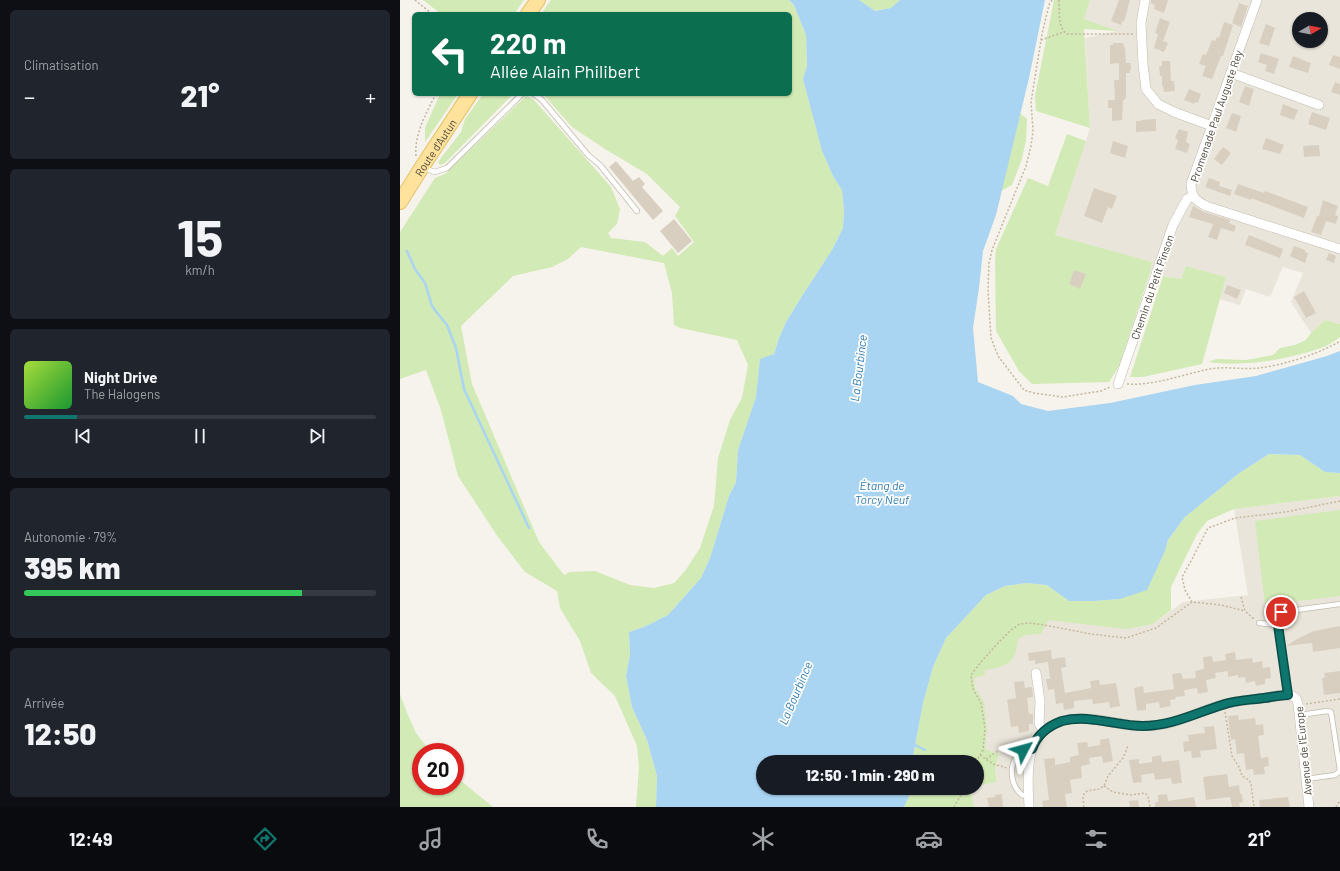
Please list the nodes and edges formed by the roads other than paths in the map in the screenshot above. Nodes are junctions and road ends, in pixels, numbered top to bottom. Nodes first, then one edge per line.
1 (538, 0) edge
2 (1145, 0) edge
3 (1257, 0) edge
4 (529, 12) edge
5 (1231, 73) junction
6 (469, 96) edge
7 (520, 96) edge
8 (537, 96) edge
9 (1318, 105) dead end
10 (1212, 126) junction
11 (422, 167) junction
12 (1193, 196) junction
13 (400, 202) edge
14 (636, 211) dead end
15 (1340, 249) edge
16 (1118, 384) road end
17 (1340, 604) edge
18 (1258, 623) road end
19 (1278, 625) junction
20 (1036, 673) dead end
21 (1292, 696) junction
22 (1300, 715) junction
23 (1044, 731) junction
24 (1029, 749) junction
25 (1340, 771) edge
26 (1306, 779) junction
27 (1029, 796) junction
28 (1029, 807) edge
29 (1309, 807) edge

1 - 4 main road
2 - 10 street
3 - 5 street, Promenade Paul Auguste Rey
5 - 9 street
5 - 10 street, Promenade Paul Auguste Rey
6 - 11 main road, Route d'Autun
7 - 11 lane
8 - 14 lane
10 - 12 street, Promenade Paul Auguste Rey
11 - 13 main road, Route d'Autun
12 - 15 street, Promenade Paul Auguste Rey
12 - 16 street, Chemin du Petit Pinson
17 - 19 lane
18 - 19 lane
19 - 21 lane
20 - 23 street
21 - 22 street, Avenue de l'Europe
21 - 23 street
22 - 25 lane
22 - 26 street, Avenue de l'Europe
23 - 24 street
24 - 27 street
24 - 27 lane
25 - 26 lane
26 - 29 street, Avenue de l'Europe
27 - 28 street

